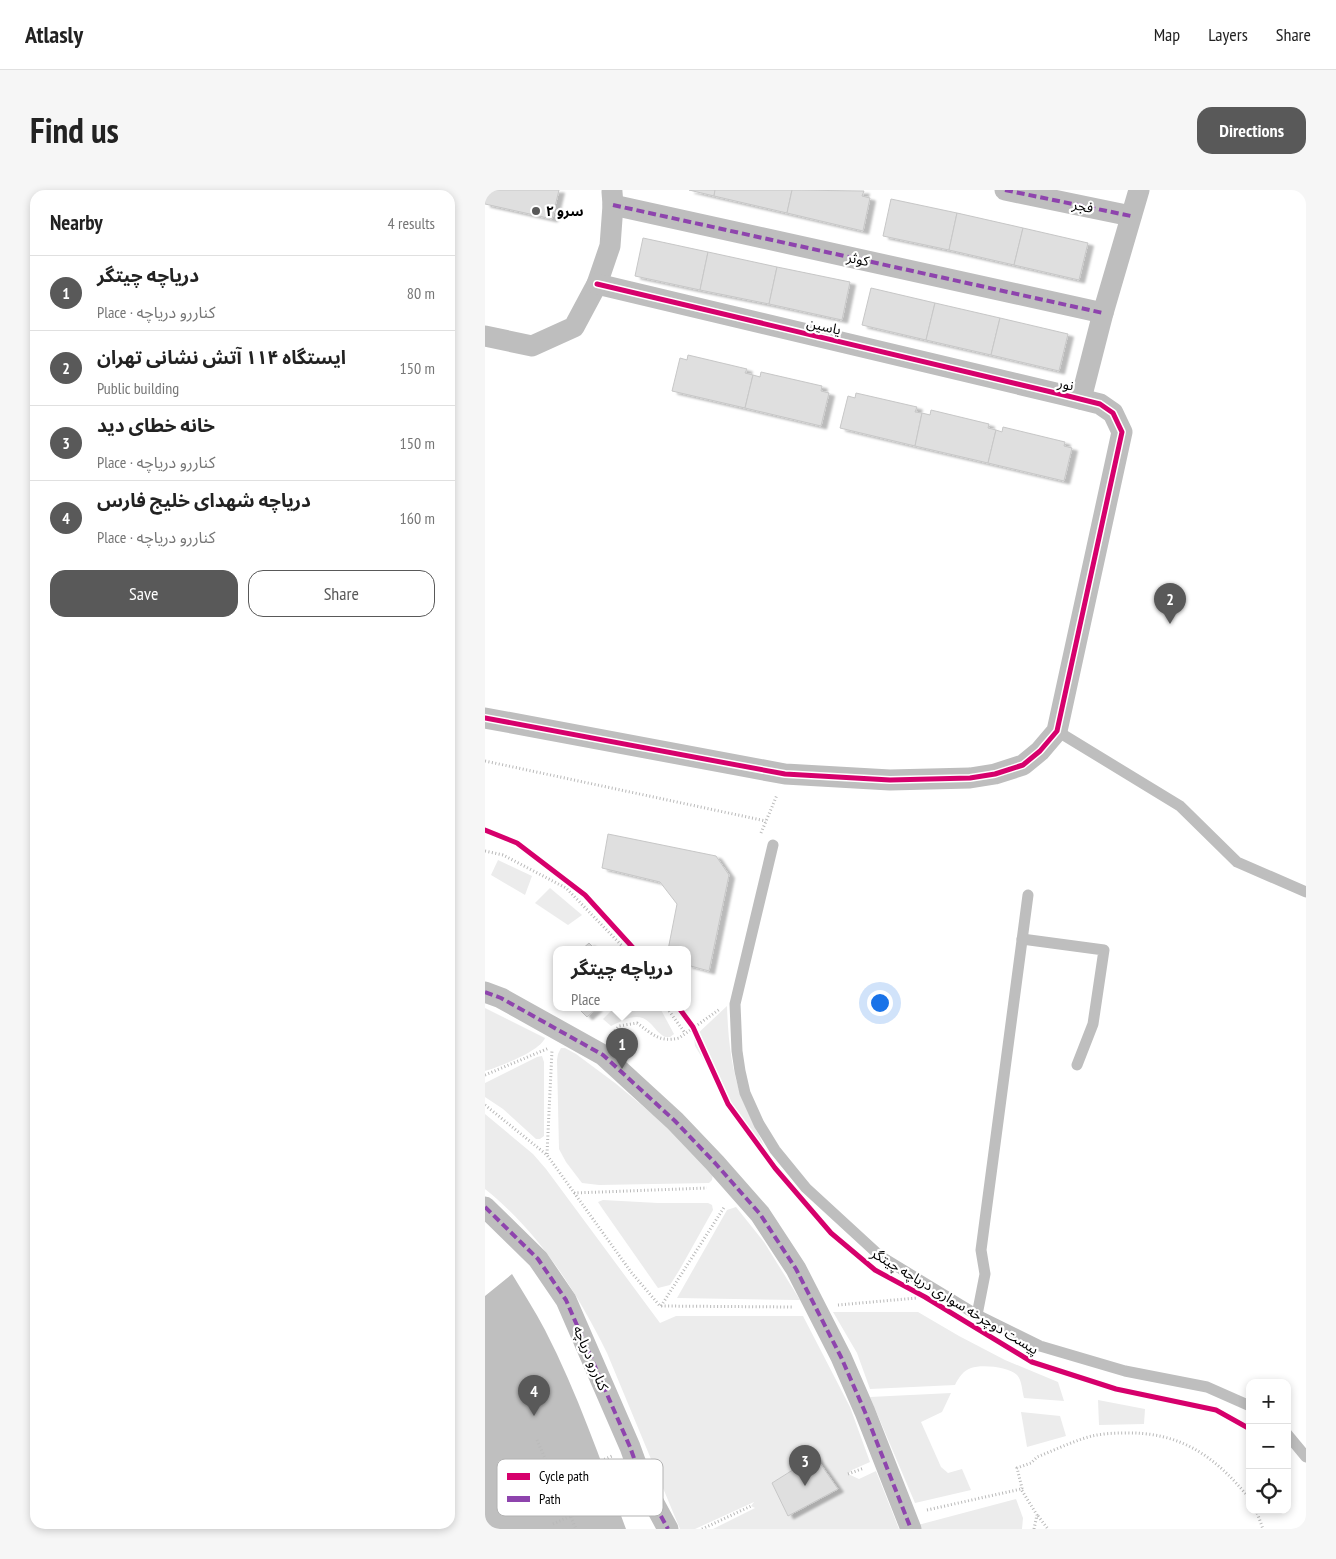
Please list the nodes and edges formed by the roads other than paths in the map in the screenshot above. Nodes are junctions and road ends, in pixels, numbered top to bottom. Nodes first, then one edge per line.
1 (1005, 190) edge
2 (1139, 190) edge
3 (612, 197) edge
4 (1131, 216) junction
5 (597, 284) junction
6 (1103, 313) junction
7 (485, 336) edge
8 (1045, 390) joint
9 (1081, 399) junction
10 (485, 718) edge
11 (1057, 731) junction
12 (773, 845) dead end
13 (1306, 892) edge
14 (1028, 895) dead end
15 (1022, 938) junction
16 (485, 992) edge
17 (1077, 1065) dead end
18 (485, 1207) edge
19 (977, 1314) junction
20 (1246, 1404) edge
21 (1291, 1439) edge
22 (1306, 1457) edge
23 (634, 1459) edge
24 (661, 1516) edge
25 (908, 1522) edge
26 (668, 1529) edge

1 - 4 street, فجر
2 - 4 street, نور
3 - 5 street
3 - 6 street, کوثر
4 - 6 street, نور
5 - 7 street
5 - 8 street, یاسین
6 - 9 street, نور
8 - 9 street, نور
9 - 11 street
10 - 11 street
11 - 13 lane
12 - 19 lane
14 - 15 lane
15 - 17 lane
15 - 19 lane
16 - 25 street
18 - 23 street, کناررو دریاچه
19 - 20 lane
21 - 22 lane
24 - 26 street, کناررو دریاچه

